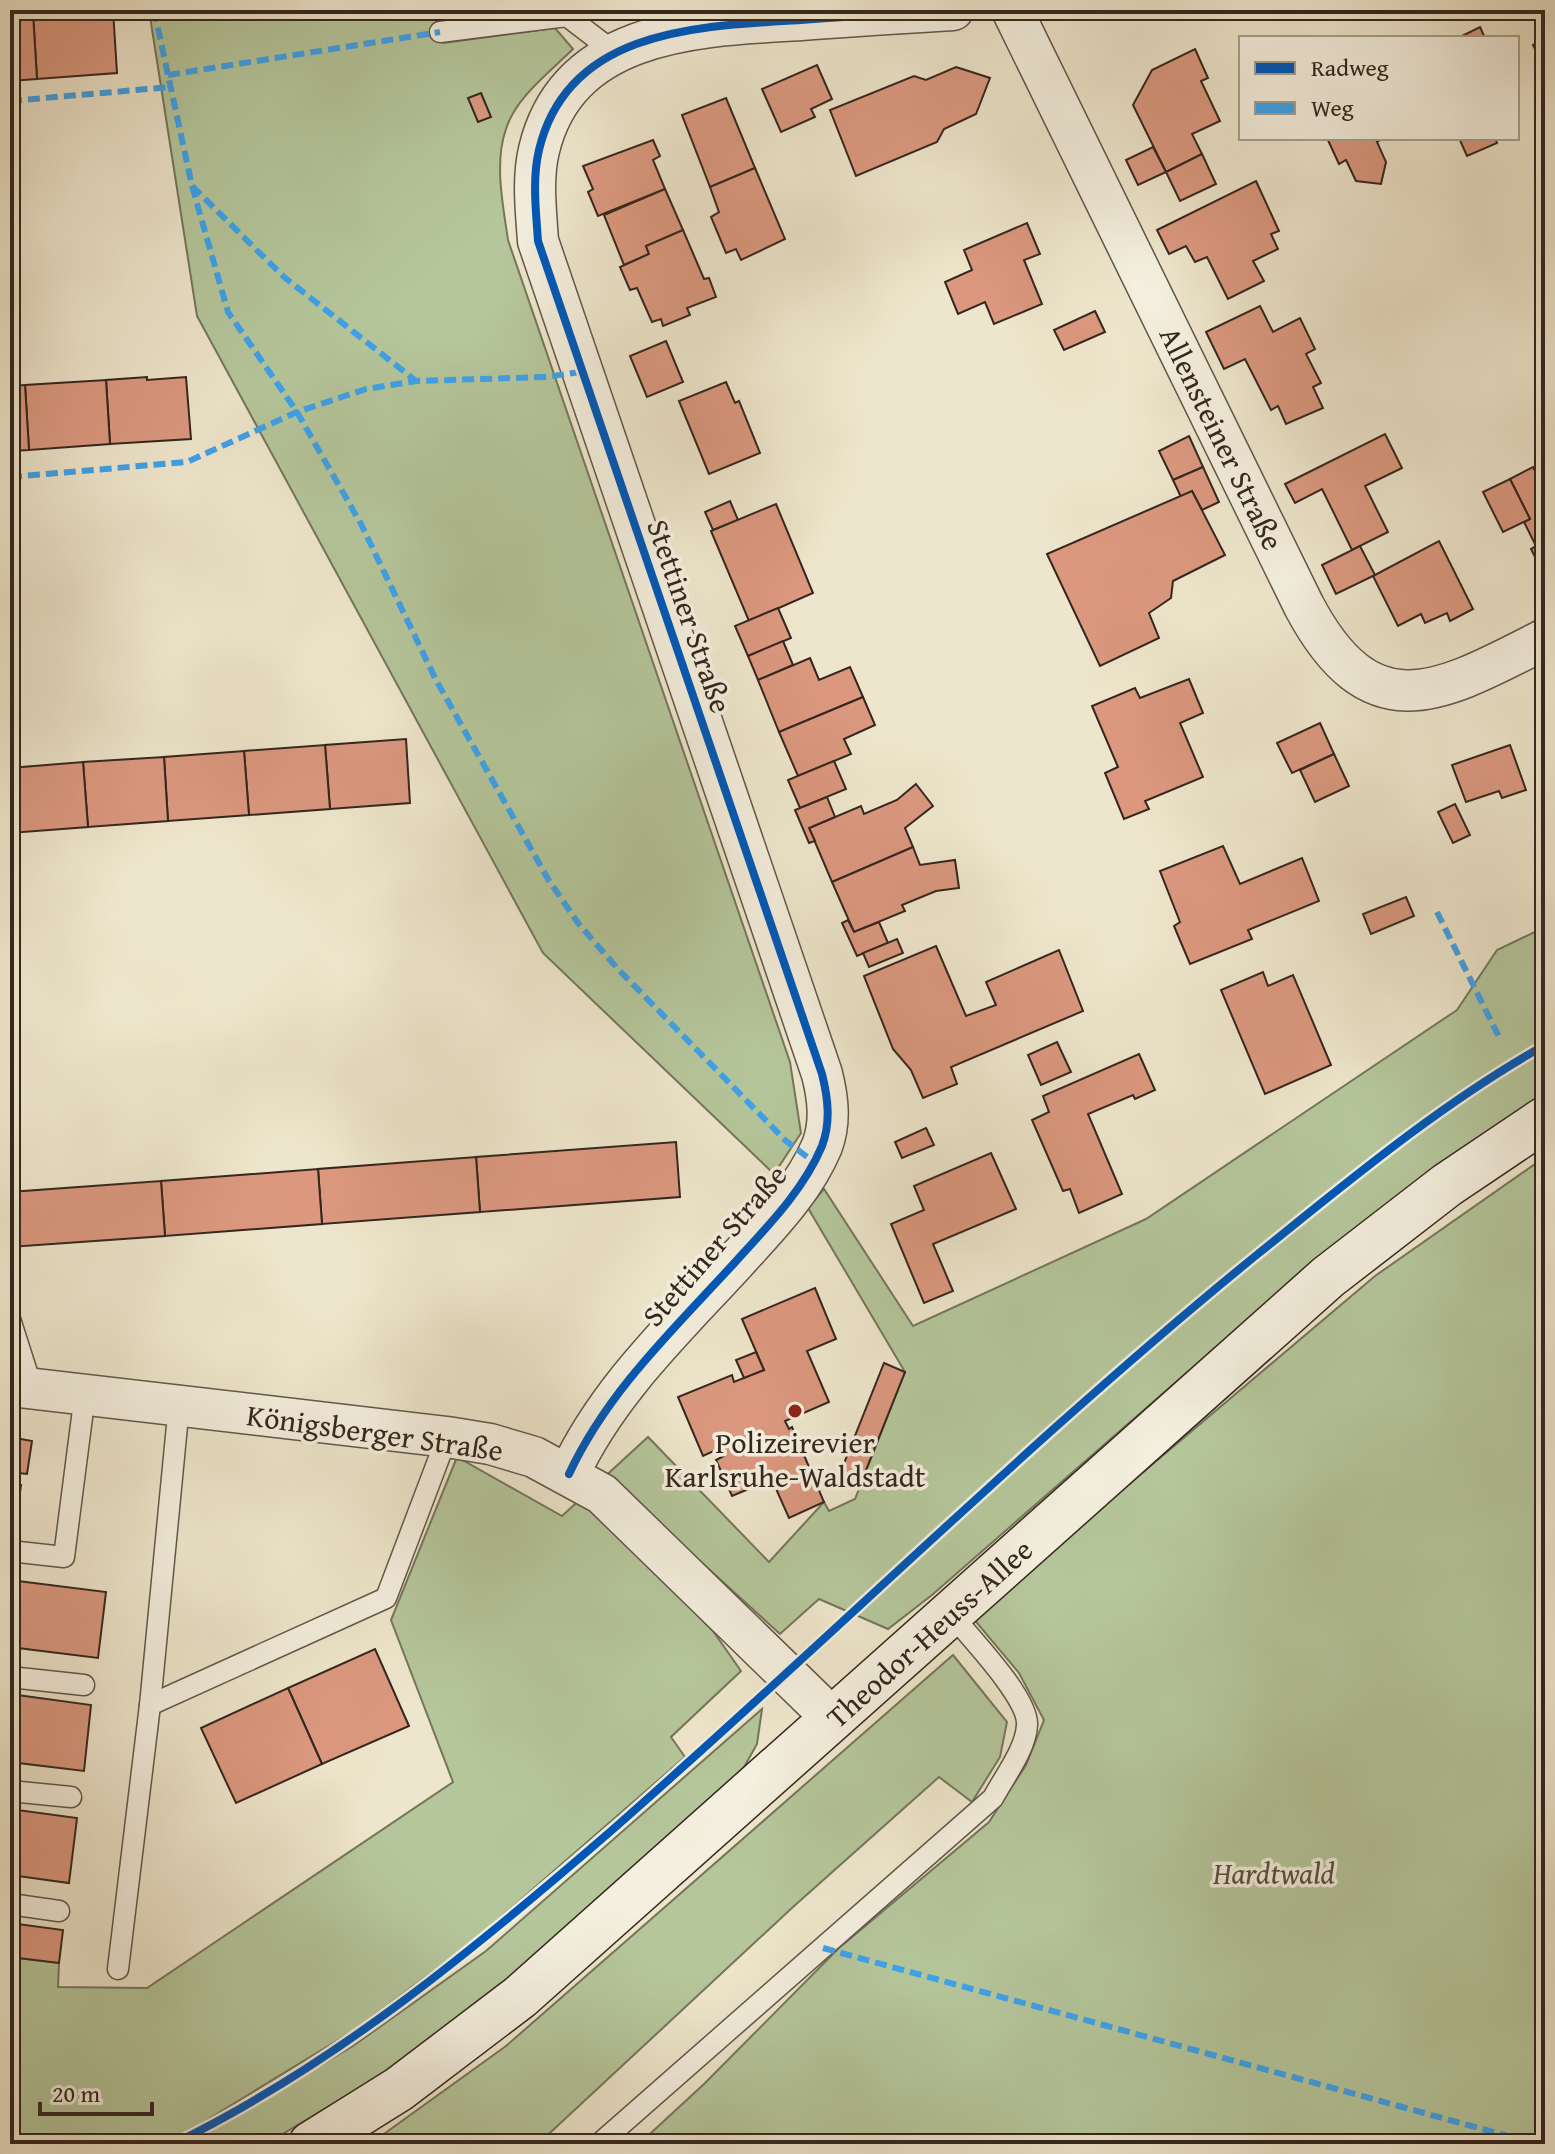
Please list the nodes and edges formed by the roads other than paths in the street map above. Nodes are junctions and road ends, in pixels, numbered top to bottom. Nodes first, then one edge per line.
1 (953, 10) edge
2 (1012, 10) edge
3 (440, 32) dead end
4 (614, 52) junction
5 (1545, 639) edge
6 (1545, 1119) edge
7 (10, 1319) edge
8 (21, 1387) edge
9 (85, 1394) junction
10 (179, 1405) junction
11 (447, 1437) junction
12 (569, 1474) junction
13 (10, 1551) edge
14 (950, 1613) junction
15 (10, 1677) edge
16 (84, 1685) dead end
17 (150, 1705) junction
18 (833, 1719) junction
19 (10, 1791) edge
20 (71, 1797) dead end
21 (10, 1904) edge
22 (59, 1911) dead end
23 (118, 1969) dead end
24 (311, 2144) edge
25 (599, 2144) edge

1 - 4 street, Stettiner Straße
2 - 5 street, Allensteiner Straße
3 - 4 lane
4 - 12 street, Stettiner Straße
6 - 14 main road, Theodor-Heuss-Allee
7 - 8 lane
8 - 9 street, Königsberger Straße
9 - 10 street, Königsberger Straße
9 - 13 lane
10 - 11 street, Königsberger Straße
10 - 17 lane
11 - 12 street, Königsberger Straße
11 - 17 lane
12 - 18 street, Königsberger Straße
14 - 18 main road, Theodor-Heuss-Allee
14 - 25 lane
15 - 16 lane
17 - 23 lane
18 - 24 main road, Theodor-Heuss-Allee
19 - 20 lane
21 - 22 lane

